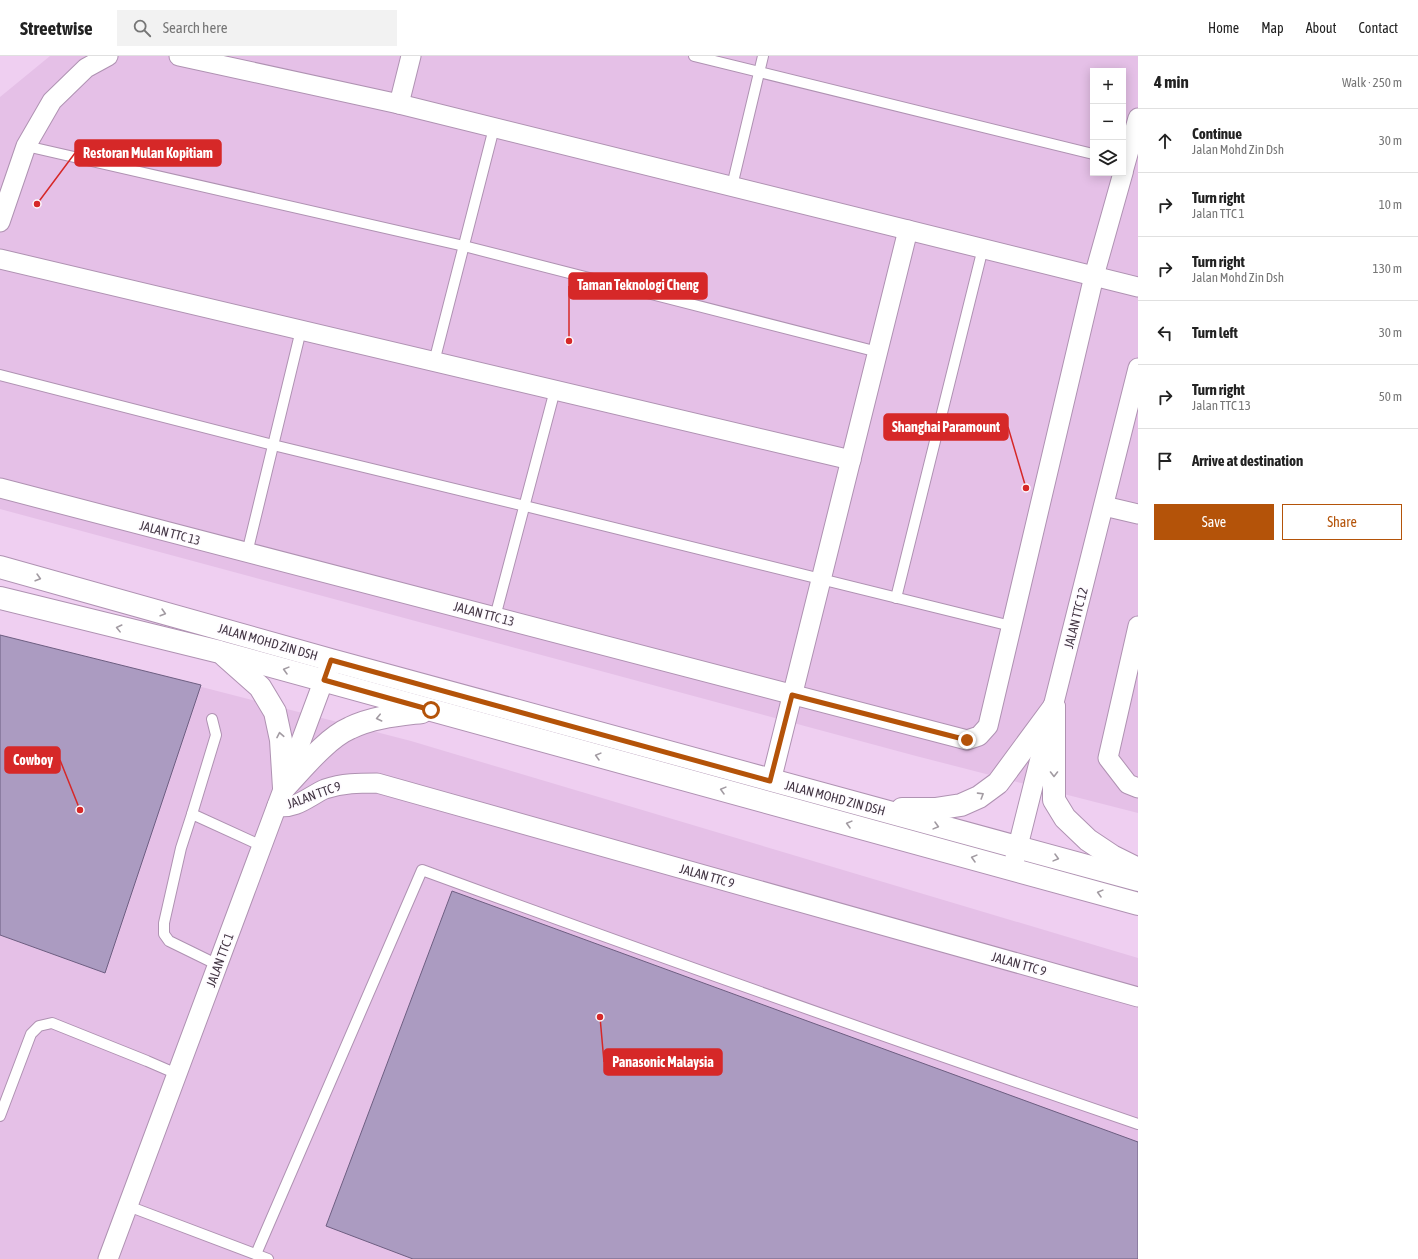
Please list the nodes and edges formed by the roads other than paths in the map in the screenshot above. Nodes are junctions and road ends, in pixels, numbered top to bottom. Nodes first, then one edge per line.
1 (108, 56) edge
2 (179, 56) edge
3 (410, 56) edge
4 (694, 56) edge
5 (763, 56) edge
6 (759, 72) junction
7 (399, 104) junction
8 (1138, 118) edge
9 (494, 128) junction
10 (26, 146) junction
11 (1090, 153) edge
12 (1126, 160) edge
13 (1122, 176) edge
14 (732, 186) junction
15 (0, 222) edge
16 (908, 230) junction
17 (464, 246) junction
18 (983, 248) junction
19 (0, 259) edge
20 (1094, 276) junction
21 (1138, 287) edge
22 (301, 330) junction
23 (878, 352) junction
24 (434, 362) junction
25 (1138, 368) edge
26 (0, 375) edge
27 (555, 390) junction
28 (273, 445) junction
29 (851, 460) junction
30 (0, 488) edge
31 (525, 506) junction
32 (1104, 506) junction
33 (1138, 514) edge
34 (247, 553) junction
35 (0, 567) edge
36 (821, 579) junction
37 (0, 598) edge
38 (896, 598) junction
39 (495, 617) junction
40 (1011, 626) junction
41 (1138, 626) edge
42 (220, 652) junction
43 (331, 660) junction
44 (1134, 667) edge
45 (324, 680) junction
46 (792, 695) junction
47 (1054, 707) junction
48 (431, 710) junction
49 (212, 718) dead end
50 (770, 781) junction
51 (1138, 788) edge
52 (280, 797) junction
53 (875, 809) junction
54 (192, 814) junction
55 (262, 846) junction
56 (1018, 848) junction
57 (1012, 869) junction
58 (1138, 869) edge
59 (1138, 880) edge
60 (1138, 904) edge
61 (218, 964) junction
62 (1138, 997) edge
63 (177, 1074) junction
64 (0, 1116) edge
65 (1138, 1124) edge
66 (128, 1206) junction
67 (256, 1254) junction
68 (108, 1259) edge
69 (268, 1259) edge

1 - 10 street
2 - 7 street
3 - 7 street
4 - 6 lane
5 - 6 lane
6 - 11 lane
6 - 14 lane
7 - 9 street
8 - 12 street
9 - 14 street
9 - 17 lane
10 - 15 street
10 - 17 lane
13 - 20 street
14 - 16 street
16 - 18 street
16 - 23 street
17 - 23 lane
17 - 24 lane
18 - 20 street
18 - 38 lane
19 - 22 street
20 - 21 street
20 - 40 street
22 - 24 street
22 - 28 lane
23 - 29 street
24 - 27 street
25 - 32 street, JALAN TTC 12
26 - 28 lane
27 - 29 street
27 - 31 lane
28 - 31 lane
28 - 34 lane
29 - 36 street
30 - 34 street, JALAN TTC 13
31 - 36 lane
31 - 39 lane
32 - 33 street
32 - 47 street, JALAN TTC 12
34 - 39 street, JALAN TTC 13
35 -> 43 main road, JALAN MOHD ZIN DSH
36 - 38 lane
36 - 46 street
42 -> 37 main road, JALAN MOHD ZIN DSH
38 - 40 lane
39 - 46 street, JALAN TTC 13
40 - 46 street, JALAN TTC 13
41 - 44 street
45 -> 42 main road, JALAN MOHD ZIN DSH
52 -> 42 main road
43 - 45 street, JALAN TTC 1
43 - 50 main road, JALAN MOHD ZIN DSH
44 - 51 street
45 - 48 main road, JALAN MOHD ZIN DSH
45 - 52 street, JALAN TTC 1
46 - 50 street
53 -> 47 main road
47 - 56 street, JALAN TTC 12
47 -> 58 main road
48 -> 52 main road
57 -> 48 main road, JALAN MOHD ZIN DSH
49 - 54 lane
50 - 53 main road, JALAN MOHD ZIN DSH
52 - 55 street, JALAN TTC 1
52 - 62 street, JALAN TTC 9
53 -> 56 main road, JALAN MOHD ZIN DSH
54 - 55 lane
54 - 61 lane
55 - 61 street, JALAN TTC 1
56 - 57 street, JALAN TTC 12
56 -> 59 main road, JALAN MOHD ZIN DSH
60 -> 57 main road, JALAN MOHD ZIN DSH
61 - 63 street, JALAN TTC 1
63 - 64 lane
63 - 66 street, JALAN TTC 1
65 - 67 lane
66 - 67 lane
66 - 68 street, JALAN TTC 1
67 - 69 lane

